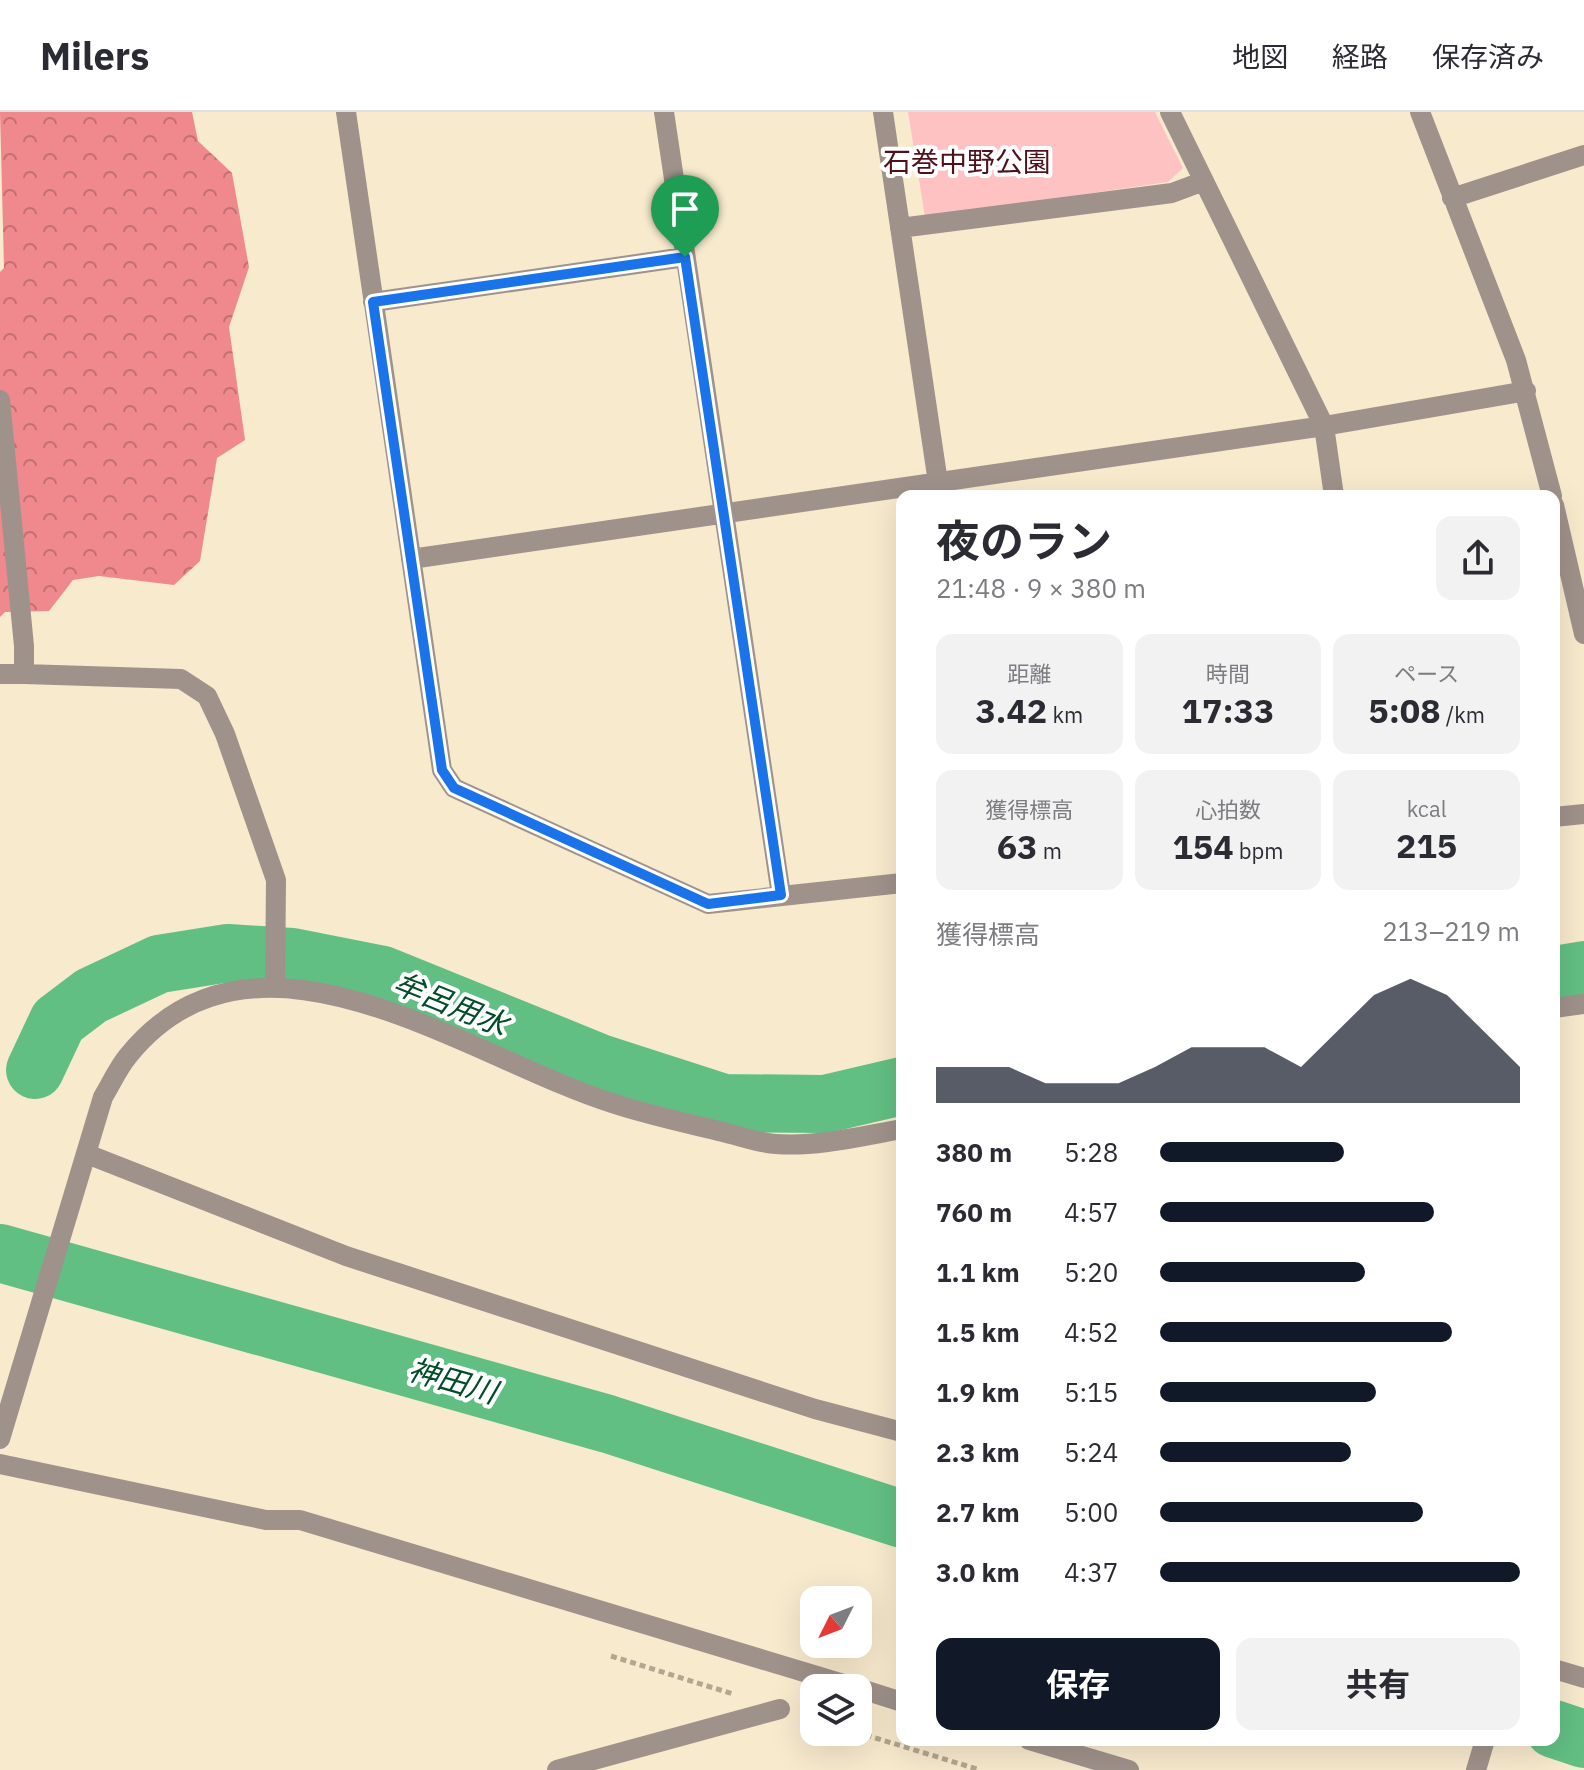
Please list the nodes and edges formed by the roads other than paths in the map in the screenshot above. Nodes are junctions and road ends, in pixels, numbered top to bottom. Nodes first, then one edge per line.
1 (346, 112) edge
2 (664, 112) edge
3 (883, 112) edge
4 (1170, 112) edge
5 (1420, 112) edge
6 (1584, 155) edge
7 (1204, 181) junction
8 (1452, 198) junction
9 (900, 228) junction
10 (685, 257) junction
11 (373, 302) junction
12 (1526, 391) junction
13 (0, 400) edge
14 (1324, 426) junction
15 (939, 489) edge
16 (1333, 490) edge
17 (1551, 490) edge
18 (896, 494) edge
19 (723, 514) junction
20 (1560, 531) edge
21 (411, 559) junction
22 (1584, 634) edge
23 (0, 674) edge
24 (24, 674) junction
25 (1584, 814) edge
26 (1560, 816) edge
27 (896, 884) edge
28 (781, 895) junction
29 (274, 981) junction
30 (1584, 1004) edge
31 (1560, 1007) edge
32 (896, 1130) edge
33 (87, 1154) junction
34 (896, 1430) edge
35 (2, 1431) edge
36 (0, 1464) edge
37 (1560, 1671) edge
38 (812, 1674) edge
39 (1584, 1678) edge
40 (872, 1692) edge
41 (896, 1700) edge
42 (780, 1709) dead end
43 (1049, 1746) edge
44 (1483, 1746) edge
45 (557, 1770) edge
46 (1129, 1770) edge
47 (1476, 1770) edge

1 - 11 street
2 - 10 street
3 - 9 street
4 - 7 street
5 - 8 street
6 - 8 street
7 - 9 street
7 - 14 street
8 - 12 street
9 - 15 street
10 - 11 street
10 - 19 street
11 - 21 street
12 - 14 street
12 - 17 street
13 - 24 street
14 - 15 street
14 - 16 street
18 - 19 street
19 - 21 street
19 - 28 street
20 - 22 street
21 - 28 street
23 - 24 street
24 - 29 street
25 - 26 street
27 - 28 street
29 - 32 street
29 - 33 street
30 - 31 street
33 - 34 street
33 - 35 street
36 - 38 street
37 - 39 street
40 - 41 street
42 - 45 street
43 - 46 street
44 - 47 street

